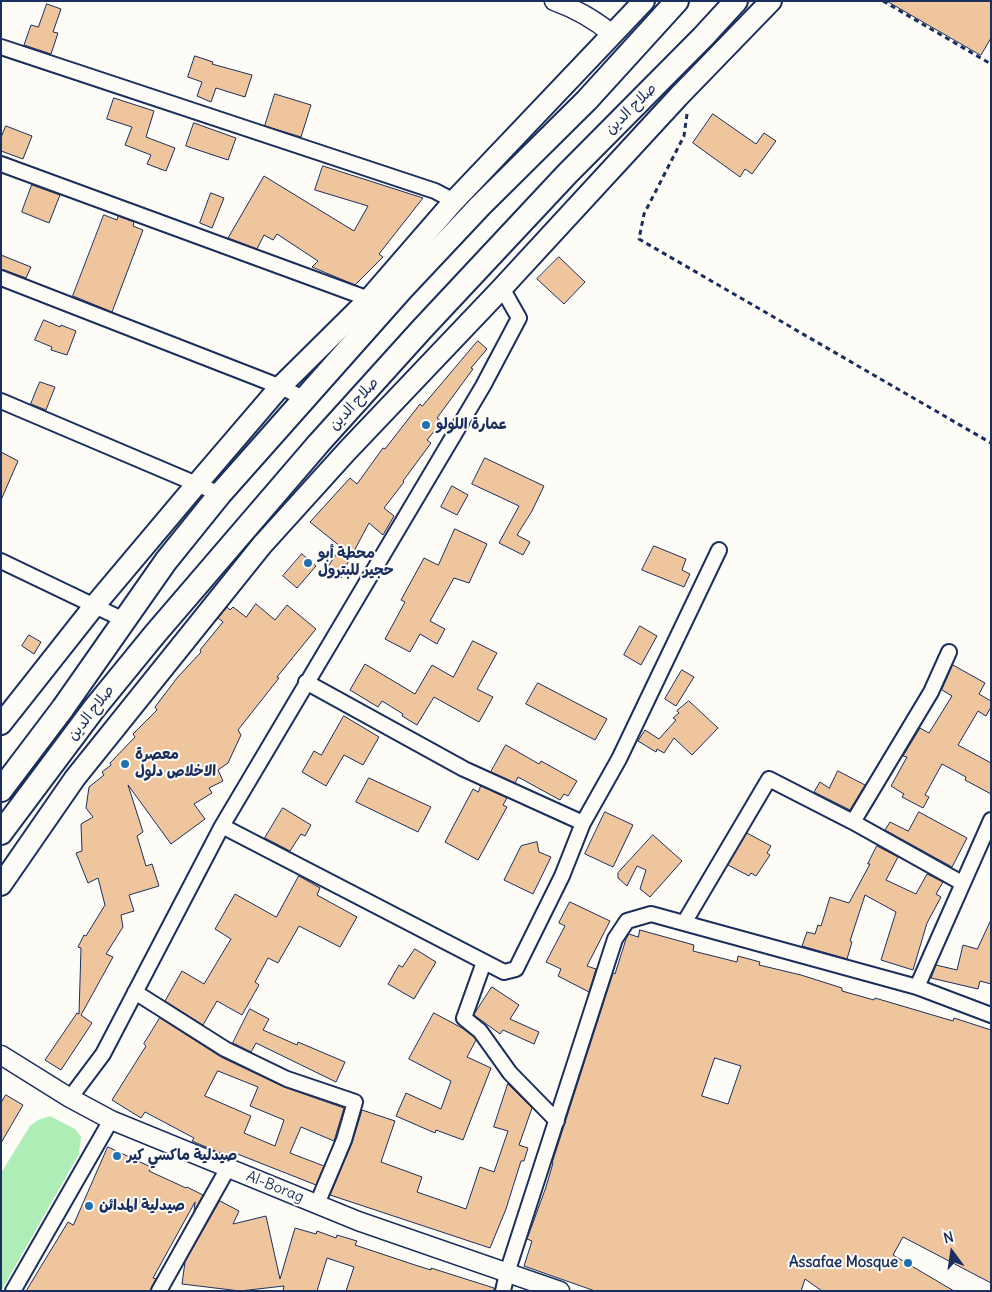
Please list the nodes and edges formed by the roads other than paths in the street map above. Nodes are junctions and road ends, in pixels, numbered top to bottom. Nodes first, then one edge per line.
1 (554, 1) edge
2 (644, 1) edge
3 (677, 1) edge
4 (736, 1) edge
5 (771, 1) edge
6 (612, 34) junction
7 (1, 47) edge
8 (1, 164) edge
9 (454, 201) junction
10 (1, 278) edge
11 (502, 288) junction
12 (369, 299) junction
13 (281, 387) junction
14 (305, 399) junction
15 (1, 401) edge
16 (196, 485) junction
17 (220, 494) junction
18 (719, 550) dead end
19 (1, 560) edge
20 (96, 606) junction
21 (124, 620) junction
22 (949, 652) dead end
23 (306, 682) junction
24 (1, 724) edge
25 (1, 790) edge
26 (991, 820) edge
27 (853, 822) junction
28 (583, 823) junction
29 (222, 826) junction
30 (1, 833) edge
31 (962, 883) junction
32 (1, 886) edge
33 (684, 924) junction
34 (484, 962) junction
35 (917, 987) junction
36 (135, 992) junction
37 (991, 1015) edge
38 (1, 1055) edge
39 (70, 1098) junction
40 (111, 1120) junction
41 (556, 1120) junction
42 (228, 1168) junction
43 (317, 1204) junction
44 (507, 1273) junction
45 (13, 1291) edge
46 (159, 1291) edge
47 (503, 1291) edge
48 (560, 1291) edge

1 - 6 street
2 - 6 main road
3 - 14 highway, صلاح الدين
4 - 30 highway, صلاح الدين
5 - 11 main road
6 - 9 main road
7 - 9 street
8 - 12 street
9 - 12 main road
10 - 13 street
11 - 23 street
11 - 32 main road
12 - 13 main road
13 - 14 street
13 - 16 main road
14 - 17 highway, صلاح الدين
15 - 16 street
16 - 17 street
16 - 20 main road
17 - 21 highway, صلاح الدين
18 - 28 street
19 - 20 street
20 - 21 street
20 - 24 main road
21 - 25 highway, صلاح الدين
22 - 27 street
23 - 28 street
23 - 29 street
26 - 31 street
27 - 31 street
27 - 33 street
28 - 34 street
29 - 34 street
29 - 36 street
31 - 35 street
33 - 35 street
33 - 41 street
34 - 41 street
35 - 37 street
36 - 39 street
36 - 43 street
38 - 39 street, Al-Borag
39 - 40 street, Al-Borag
40 - 42 street, Al-Borag
40 - 45 street
41 - 44 street
42 - 43 street, Al-Borag
42 - 46 street
43 - 44 street, Al-Borag
44 - 47 street
44 - 48 street, Al-Borag

